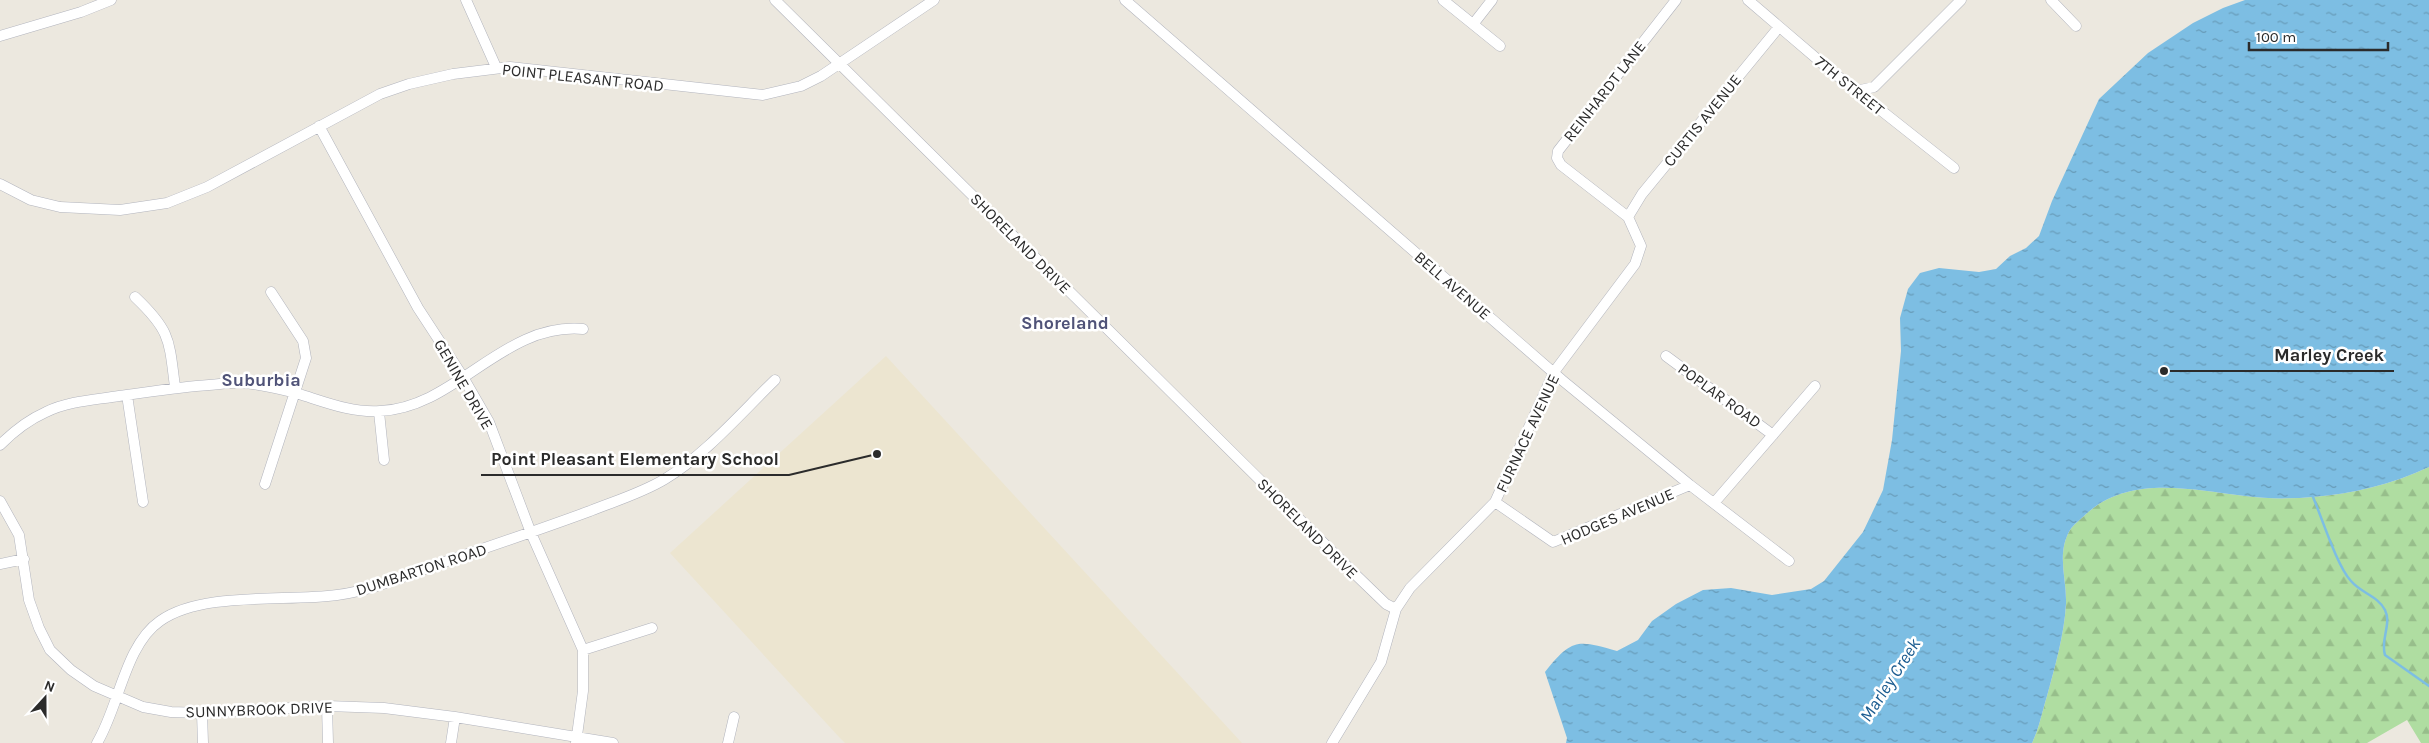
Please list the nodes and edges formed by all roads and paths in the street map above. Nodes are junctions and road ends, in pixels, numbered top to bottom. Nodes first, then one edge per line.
1 (111, 0) edge
2 (466, 0) edge
3 (775, 0) edge
4 (934, 0) edge
5 (1125, 0) edge
6 (1443, 0) edge
7 (1492, 0) edge
8 (1676, 0) edge
9 (1748, 0) edge
10 (1961, 0) edge
11 (2051, 0) edge
12 (1474, 23) junction
13 (2076, 26) dead end
14 (1780, 27) junction
15 (0, 36) edge
16 (1500, 46) dead end
17 (840, 64) junction
18 (496, 67) junction
19 (1856, 91) junction
20 (319, 126) junction
21 (1954, 168) dead end
22 (0, 184) edge
23 (1628, 217) junction
24 (271, 292) dead end
25 (135, 297) dead end
26 (583, 329) dead end
27 (1666, 356) dead end
28 (1554, 372) junction
29 (464, 376) junction
30 (775, 380) dead end
31 (1815, 386) dead end
32 (175, 387) junction
33 (296, 393) junction
34 (128, 395) junction
35 (379, 412) junction
36 (1773, 435) junction
37 (0, 445) edge
38 (384, 460) dead end
39 (265, 484) dead end
40 (1690, 485) junction
41 (0, 501) edge
42 (143, 502) dead end
43 (1495, 502) junction
44 (1714, 503) junction
45 (531, 533) junction
46 (24, 559) junction
47 (1789, 561) dead end
48 (0, 564) edge
49 (1396, 609) junction
50 (652, 628) dead end
51 (583, 650) junction
52 (118, 696) junction
53 (327, 706) junction
54 (202, 713) junction
55 (455, 717) junction
56 (734, 717) dead end
57 (577, 740) edge
58 (1336, 742) edge
59 (97, 743) edge
60 (203, 743) edge
61 (328, 743) edge
62 (451, 743) edge
63 (613, 743) edge
64 (728, 743) edge

1 - 15 street
2 - 18 street
3 - 17 street, SHORELAND DRIVE
4 - 17 street, POINT PLEASANT ROAD
5 - 28 street, BELL AVENUE
6 - 12 street
7 - 12 street
8 - 23 street, REINHARDT LANE
9 - 14 street, 7TH STREET
10 - 19 street
11 - 13 street
12 - 16 street
14 - 19 street, 7TH STREET
14 - 23 street, CURTIS AVENUE
17 - 18 street, POINT PLEASANT ROAD
17 - 49 street, SHORELAND DRIVE
18 - 20 street, POINT PLEASANT ROAD
19 - 21 street, 7TH STREET
20 - 22 street, POINT PLEASANT ROAD
20 - 29 street, GENINE DRIVE
23 - 28 street, FURNACE AVENUE
24 - 33 street
25 - 32 street
26 - 29 street
27 - 36 street, POPLAR ROAD
28 - 40 street, BELL AVENUE
28 - 43 street, FURNACE AVENUE
29 - 35 street
29 - 45 street, GENINE DRIVE
30 - 45 street, DUMBARTON ROAD
31 - 36 street
32 - 33 street
32 - 34 street
33 - 35 street
33 - 39 street
34 - 37 street
34 - 42 street
35 - 38 street
36 - 44 street
40 - 43 street, HODGES AVENUE
40 - 44 street, BELL AVENUE
41 - 46 street, SUNNYBROOK DRIVE
43 - 49 street, FURNACE AVENUE
44 - 47 street, BELL AVENUE
45 - 51 street, GENINE DRIVE
45 - 52 street, DUMBARTON ROAD
46 - 48 street
46 - 52 street, SUNNYBROOK DRIVE
49 - 58 street, FURNACE AVENUE
50 - 51 street
51 - 57 street, GENINE DRIVE
52 - 54 street, SUNNYBROOK DRIVE
52 - 59 street, DUMBARTON ROAD
53 - 54 street, SUNNYBROOK DRIVE
53 - 55 street, SUNNYBROOK DRIVE
53 - 61 street
54 - 60 street
55 - 57 street, SUNNYBROOK DRIVE
55 - 62 street
56 - 64 street
57 - 63 street, SUNNYBROOK DRIVE

